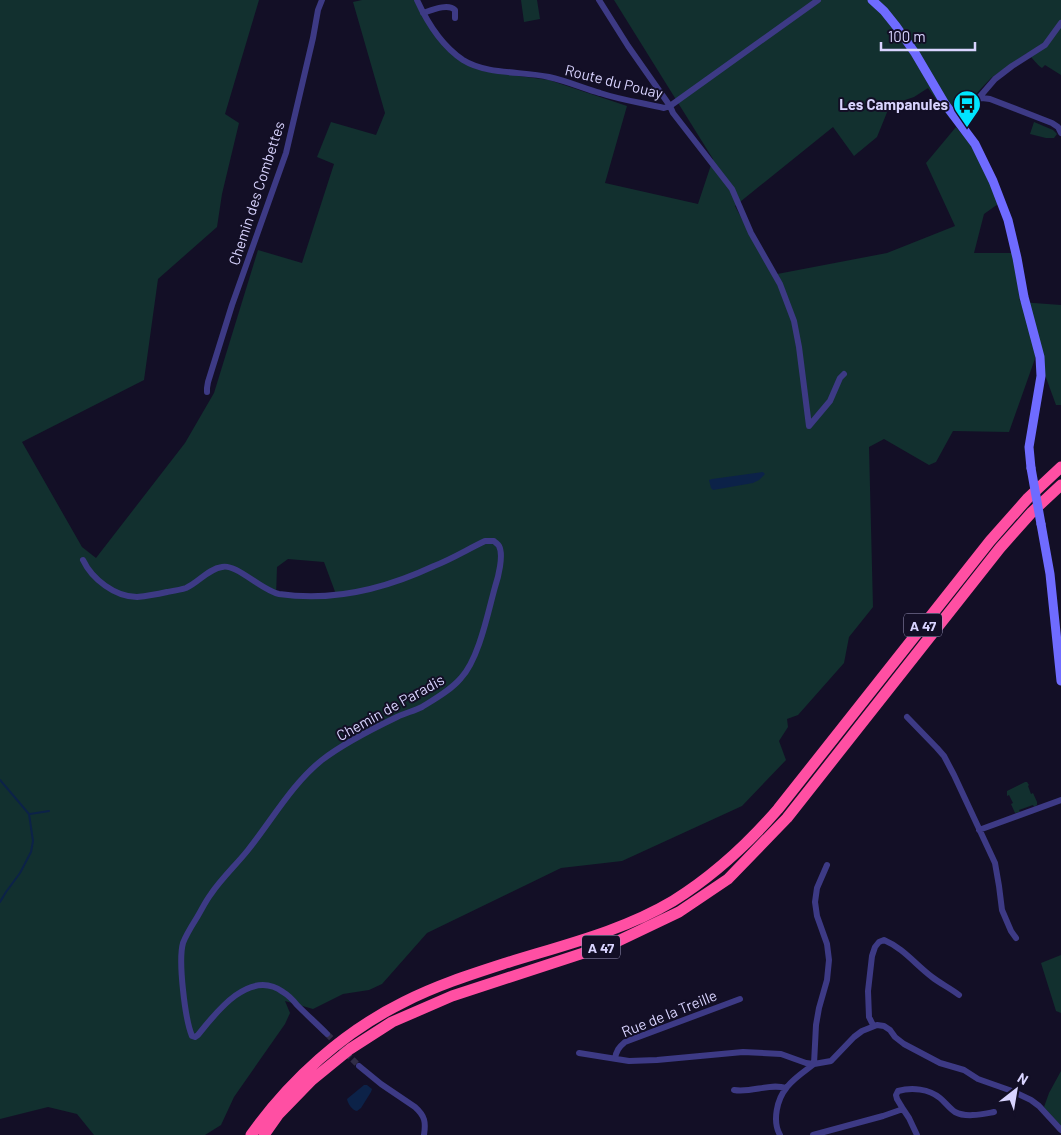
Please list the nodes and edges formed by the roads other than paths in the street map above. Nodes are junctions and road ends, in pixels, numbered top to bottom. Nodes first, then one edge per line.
1 (322, 0) edge
2 (417, 0) edge
3 (599, 0) edge
4 (818, 0) edge
5 (872, 0) edge
6 (424, 13) junction
7 (455, 18) dead end
8 (1061, 23) edge
9 (979, 99) junction
10 (670, 106) junction
11 (958, 122) junction
12 (1061, 133) edge
13 (844, 374) dead end
14 (207, 392) dead end
15 (1061, 467) edge
16 (1061, 485) edge
17 (83, 560) dead end
18 (1061, 681) edge
19 (907, 717) dead end
20 (1061, 800) edge
21 (980, 830) junction
22 (827, 865) dead end
23 (1016, 938) dead end
24 (959, 994) dead end
25 (740, 999) dead end
26 (873, 1025) junction
27 (327, 1034) tunnel mouth
28 (578, 1053) dead end
29 (615, 1059) junction
30 (814, 1064) junction
31 (359, 1066) tunnel mouth
32 (786, 1088) junction
33 (734, 1090) dead end
34 (903, 1109) junction
35 (994, 1112) dead end
36 (1061, 1130) edge
37 (251, 1135) edge
38 (264, 1135) edge
39 (424, 1135) edge
40 (780, 1135) edge
41 (813, 1135) edge
42 (917, 1135) edge

1 - 14 street, Chemin des Combettes
2 - 6 street, Route du Pouay
3 - 10 street
4 - 10 street, Route du Pouay
5 - 11 main road
6 - 7 street
6 - 10 street, Route du Pouay
8 - 9 street
9 - 11 street
9 - 12 street
10 - 13 street
11 - 18 main road, bridge
15 - 37 highway, A 47
16 - 38 highway, A 47
17 - 27 street, Chemin de Paradis
19 - 21 street
20 - 21 street
21 - 23 street
22 - 30 street
24 - 26 street
25 - 29 street, Rue de la Treille
26 - 30 street
26 - 36 street
28 - 29 street
29 - 30 street
30 - 32 street
31 - 39 street
32 - 33 street
32 - 40 street
34 - 35 street
34 - 41 street
34 - 42 street

